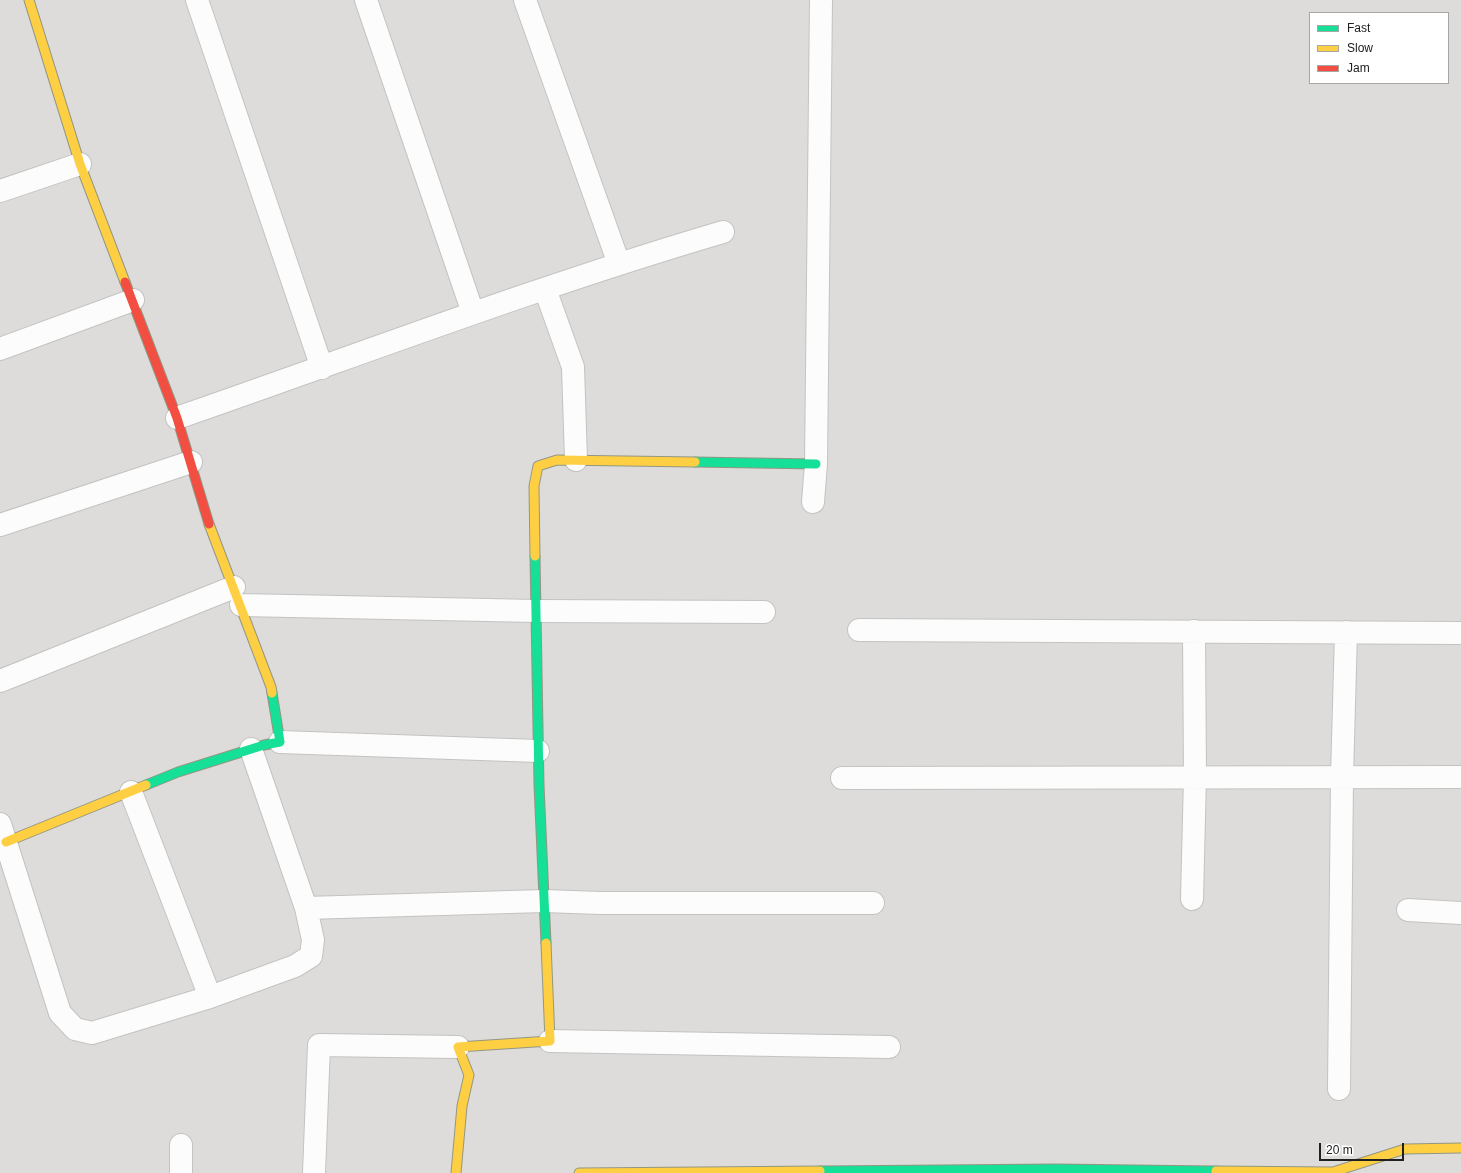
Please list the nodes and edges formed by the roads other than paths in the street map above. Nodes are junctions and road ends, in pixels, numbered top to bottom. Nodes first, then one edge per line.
1 (29, 0) edge
2 (197, 0) edge
3 (366, 0) edge
4 (525, 0) edge
5 (821, 0) edge
6 (80, 164) junction
7 (0, 191) edge
8 (723, 232) dead end
9 (619, 264) junction
10 (545, 289) junction
11 (133, 300) junction
12 (473, 313) junction
13 (0, 349) edge
14 (322, 368) junction
15 (177, 418) junction
16 (576, 460) junction
17 (191, 462) junction
18 (816, 464) junction
19 (813, 502) dead end
20 (0, 525) edge
21 (237, 596) junction
22 (536, 610) junction
23 (764, 612) dead end
24 (859, 630) dead end
25 (1194, 631) junction
26 (1346, 632) junction
27 (1461, 633) edge
28 (0, 682) edge
29 (280, 742) junction
30 (251, 749) junction
31 (538, 751) junction
32 (1461, 776) edge
33 (1195, 777) junction
34 (1342, 777) junction
35 (842, 778) dead end
36 (131, 792) junction
37 (3, 833) edge
38 (1192, 899) dead end
39 (544, 901) junction
40 (873, 903) dead end
41 (306, 908) junction
42 (1408, 910) dead end
43 (1461, 913) edge
44 (210, 997) junction
45 (550, 1041) junction
46 (458, 1047) junction
47 (889, 1047) dead end
48 (1338, 1089) dead end
49 (181, 1145) dead end
50 (1461, 1148) edge
51 (181, 1173) edge
52 (314, 1173) edge
53 (456, 1173) edge
54 (579, 1173) edge

1 - 6 street
2 - 14 street
3 - 12 street
4 - 9 street
5 - 18 street
6 - 7 street
6 - 11 street
8 - 9 street
9 - 10 street
10 - 12 street
10 - 16 street
11 - 13 street
11 - 15 street
12 - 14 street
14 - 15 street
15 - 17 street
16 - 18 street
16 - 22 street
17 - 20 street
17 - 21 street
18 - 19 street
21 - 22 street
21 - 28 street
21 - 29 street
22 - 23 street
22 - 31 street
24 - 25 street
25 - 26 street
25 - 33 street
26 - 27 street
26 - 34 street
29 - 30 street
29 - 31 street
30 - 36 street
30 - 41 street
31 - 39 street
32 - 34 street
33 - 34 street
33 - 35 street
33 - 38 street
34 - 48 street
36 - 37 street
36 - 44 street
37 - 44 street
39 - 40 street
39 - 41 street
39 - 45 street
41 - 44 street
42 - 43 street
45 - 46 street
45 - 47 street
46 - 52 street
46 - 53 street
49 - 51 street
50 - 54 street

